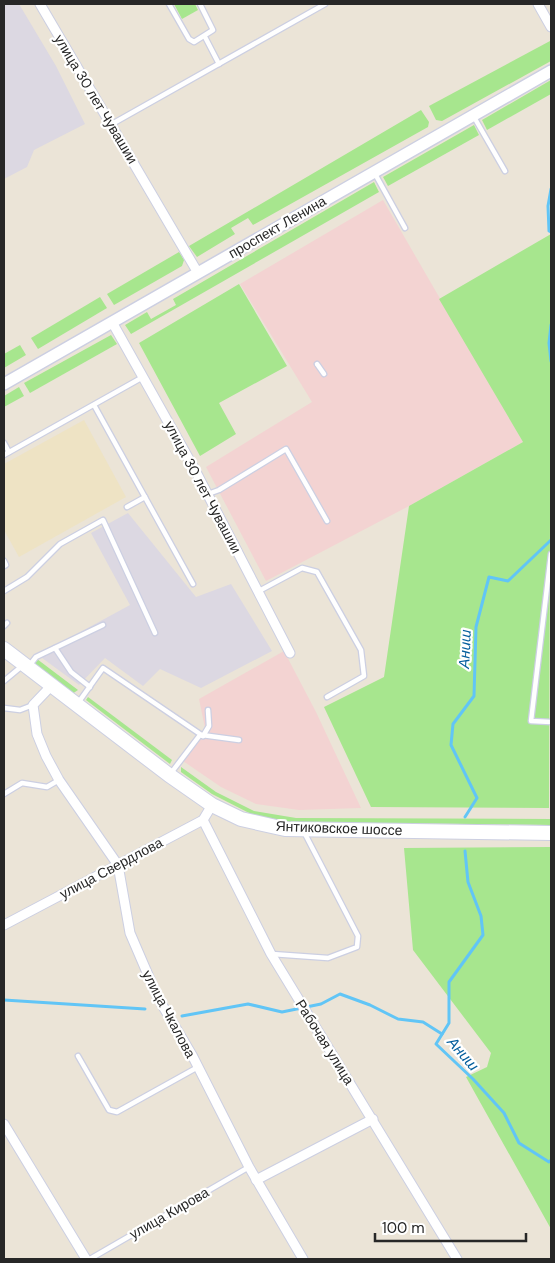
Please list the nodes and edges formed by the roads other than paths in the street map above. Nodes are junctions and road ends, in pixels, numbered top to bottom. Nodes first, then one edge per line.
1 (40, 4) edge
2 (169, 4) edge
3 (200, 4) edge
4 (325, 4) edge
5 (538, 4) edge
6 (550, 23) edge
7 (205, 37) junction
8 (219, 64) junction
9 (551, 71) edge
10 (473, 116) junction
11 (112, 124) junction
12 (505, 171) dead end
13 (374, 172) junction
14 (405, 228) dead end
15 (198, 273) junction
16 (112, 322) junction
17 (317, 364) dead end
18 (324, 374) dead end
19 (143, 376) junction
20 (4, 384) edge
21 (94, 405) junction
22 (4, 443) edge
23 (6, 453) edge
24 (207, 494) junction
25 (145, 497) junction
26 (127, 507) dead end
27 (327, 521) dead end
28 (551, 554) edge
29 (4, 561) edge
30 (4, 566) edge
31 (193, 584) dead end
32 (4, 591) edge
33 (259, 591) junction
34 (103, 625) dead end
35 (155, 632) dead end
36 (55, 648) junction
37 (4, 649) edge
38 (290, 653) dead end
39 (26, 666) junction
40 (4, 681) edge
41 (52, 685) junction
42 (90, 687) junction
43 (327, 697) dead end
44 (77, 704) junction
45 (33, 705) junction
46 (4, 708) edge
47 (208, 710) dead end
48 (551, 722) edge
49 (203, 736) junction
50 (239, 740) dead end
51 (169, 775) junction
52 (59, 780) junction
53 (4, 794) edge
54 (212, 805) junction
55 (202, 820) junction
56 (303, 829) junction
57 (551, 833) edge
58 (118, 865) junction
59 (4, 925) edge
60 (270, 954) junction
61 (78, 1056) dead end
62 (198, 1067) junction
63 (373, 1119) junction
64 (4, 1124) edge
65 (249, 1167) junction
66 (256, 1180) junction
67 (86, 1259) edge
68 (90, 1259) edge
69 (303, 1259) edge
70 (457, 1259) edge

1 - 11 street, улица 30 лет Чувашии
2 - 7 lane
3 - 7 lane
4 - 8 lane
5 - 6 street
7 - 8 lane
8 - 11 lane
9 - 10 street, проспект Ленина
10 - 12 lane
10 - 13 street, проспект Ленина
11 - 15 street, улица 30 лет Чувашии
13 - 14 lane
13 - 15 street, проспект Ленина
15 - 16 street, проспект Ленина
16 - 19 street, улица 30 лет Чувашии
16 - 20 street, проспект Ленина
17 - 18 lane
19 - 21 lane
19 - 24 street, улица 30 лет Чувашии
21 - 23 lane
21 - 25 lane
22 - 23 lane
24 - 27 lane
24 - 33 street, улица 30 лет Чувашии
25 - 26 lane
25 - 31 lane
28 - 48 lane
29 - 30 lane
32 - 35 lane
33 - 38 street, улица 30 лет Чувашии
33 - 43 lane
34 - 36 lane
36 - 39 lane
36 - 42 lane
37 - 39 main road, Янтиковское шоссе
39 - 40 lane
39 - 41 main road, Янтиковское шоссе
41 - 44 main road, Янтиковское шоссе
41 - 45 street
42 - 44 lane
42 - 49 lane
44 - 51 main road, Янтиковское шоссе
45 - 46 lane
45 - 52 street, улица Чкалова
47 - 49 lane
49 - 50 lane
49 - 51 lane
51 - 54 main road, Янтиковское шоссе
52 - 53 lane
52 - 58 street, улица Чкалова
54 - 55 street, улица Свердлова
54 - 56 main road, Янтиковское шоссе
55 - 58 street, улица Свердлова
55 - 60 street, Рабочая улица
56 - 57 main road, Янтиковское шоссе
56 - 60 lane
58 - 59 street, улица Свердлова
58 - 62 street, улица Чкалова
60 - 63 street, Рабочая улица
61 - 62 lane
62 - 65 street, улица Чкалова
63 - 66 street
63 - 70 street, Рабочая улица
64 - 67 street
65 - 66 street, улица Чкалова
65 - 68 lane, улица Кирова
66 - 69 street, улица Чкалова

